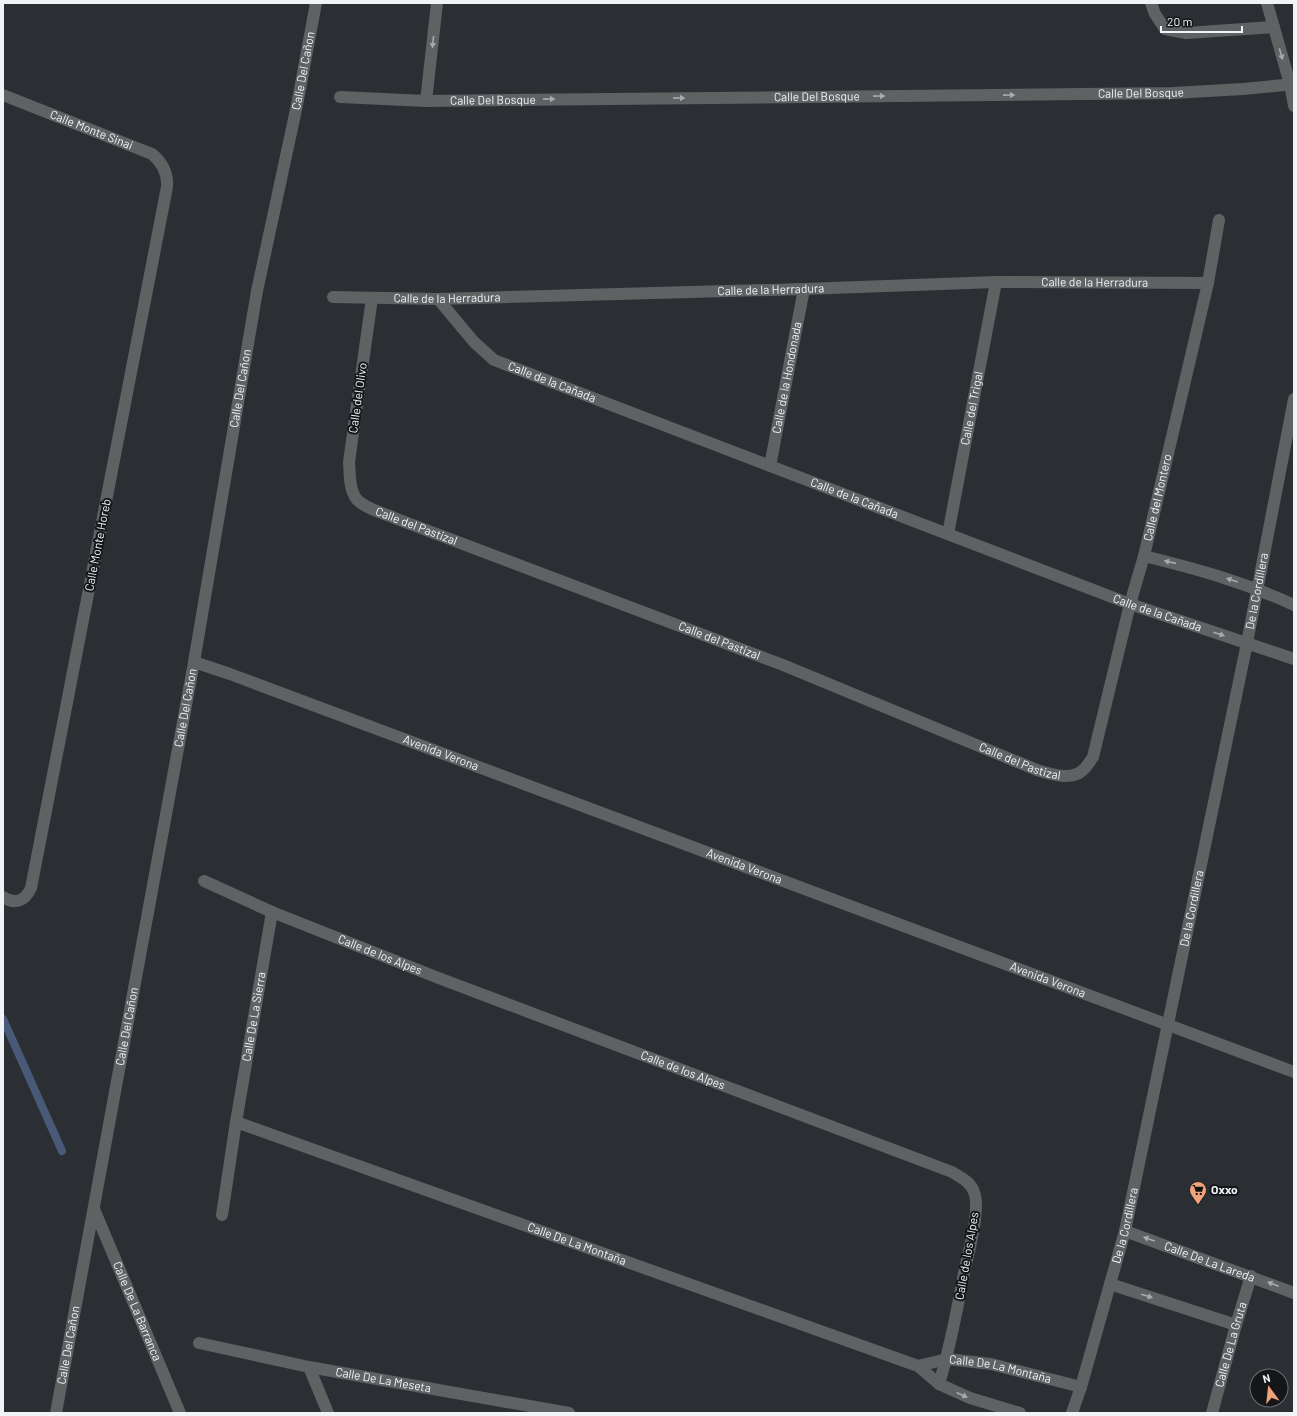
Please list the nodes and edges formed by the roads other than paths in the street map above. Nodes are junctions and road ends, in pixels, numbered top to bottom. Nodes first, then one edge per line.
1 (316, 3) edge
2 (437, 3) edge
3 (1150, 3) edge
4 (1267, 3) edge
5 (1274, 27) junction
6 (1292, 84) edge
7 (3, 95) edge
8 (340, 97) dead end
9 (426, 101) junction
10 (1294, 106) edge
11 (168, 178) joint
12 (1219, 220) dead end
13 (996, 282) junction
14 (1208, 283) junction
15 (804, 289) junction
16 (333, 297) dead end
17 (372, 298) junction
18 (438, 299) junction
19 (1294, 399) edge
20 (770, 466) junction
21 (356, 498) joint
22 (948, 534) junction
23 (1144, 556) junction
24 (1258, 589) junction
25 (1130, 604) junction
26 (1294, 605) edge
27 (1247, 643) junction
28 (1294, 659) edge
29 (194, 662) junction
30 (1083, 771) joint
31 (204, 881) dead end
32 (8, 900) edge
33 (272, 912) junction
34 (1168, 1026) junction
35 (1294, 1072) edge
36 (236, 1122) junction
37 (94, 1210) junction
38 (222, 1214) dead end
39 (1125, 1231) junction
40 (1251, 1276) junction
41 (1110, 1284) junction
42 (1294, 1293) edge
43 (1236, 1325) junction
44 (198, 1343) dead end
45 (947, 1359) junction
46 (918, 1366) junction
47 (309, 1367) junction
48 (939, 1384) junction
49 (1081, 1387) junction
50 (56, 1413) edge
51 (180, 1413) edge
52 (328, 1413) edge
53 (569, 1413) edge
54 (1020, 1413) edge
55 (1072, 1413) edge
56 (1212, 1413) edge

1 - 29 street, Calle Del Cañon
2 -> 9 street
3 - 5 street
4 - 5 street
5 -> 6 street
9 -> 6 street, Calle Del Bosque
6 - 10 street
7 - 11 street, Calle Monte Sinai
8 - 9 street, Calle Del Bosque
11 - 32 street, Calle Monte Horeb
12 - 14 street, Calle del Montero
13 - 14 street, Calle de la Herradura
13 - 15 street, Calle de la Herradura
13 - 22 street, Calle del Trigal
14 - 23 street, Calle del Montero
15 - 18 street, Calle de la Herradura
15 - 20 street, Calle de la Hondonada
16 - 17 street, Calle de la Herradura
17 - 18 street, Calle de la Herradura
17 - 21 street, Calle del Olivo
18 - 20 street, Calle de la Cañada
19 - 24 street, De la Cordillera
20 - 22 street, Calle de la Cañada
21 - 30 street, Calle del Pastizal
22 - 25 street, Calle de la Cañada
24 -> 23 street
23 - 25 street, Calle del Montero
24 - 26 street
24 - 27 street, De la Cordillera
25 -> 27 street, Calle de la Cañada
25 - 30 street, Calle del Montero
27 - 28 street, Calle de la Cañada
27 - 34 street, De la Cordillera
29 - 34 street, Avenida Verona
29 - 37 street, Calle Del Cañon
31 - 33 street, Calle de los Alpes
33 - 36 street, Calle De La Sierra
33 - 45 street, Calle de los Alpes
34 - 35 street, Avenida Verona
34 - 39 street, De la Cordillera
36 - 38 street, Calle De La Sierra
36 - 46 street, Calle De La Montaña
37 - 50 street, Calle Del Cañon
37 - 51 street, Calle De La Barranca
40 -> 39 street, Calle De La Lareda
39 - 41 street, De la Cordillera
42 -> 40 street, Calle De La Lareda
40 - 43 street, Calle De La Gruta
41 -> 43 street
41 - 49 street, De la Cordillera
43 - 56 street, Calle De La Gruta
44 - 47 street, Calle De La Meseta
45 - 46 street, Calle De La Montaña
45 - 48 street, Calle de los Alpes
45 - 49 street, Calle De La Montaña
46 - 48 street, Calle De La Montaña
47 - 52 street
47 - 53 street, Calle De La Meseta
48 -> 54 street, Calle De La Montaña
49 - 55 street, De la Cordillera

